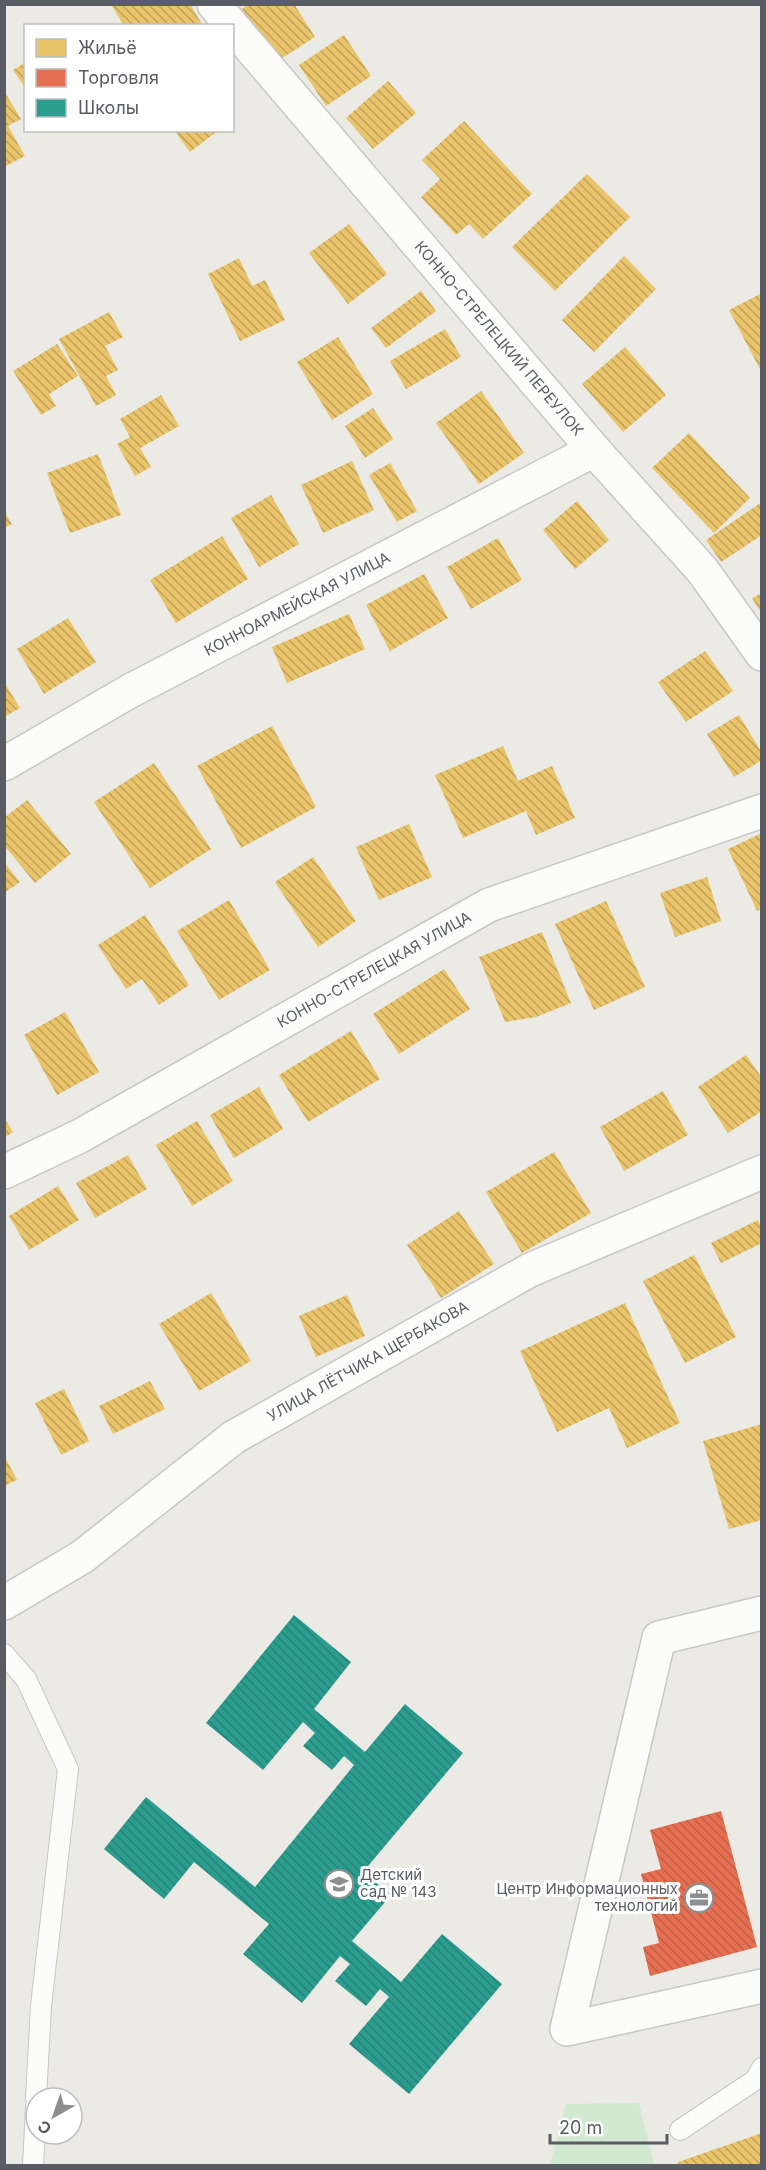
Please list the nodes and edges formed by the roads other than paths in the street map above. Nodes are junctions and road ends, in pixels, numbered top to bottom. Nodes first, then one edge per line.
1 (214, 4) edge
2 (230, 24) edge
3 (234, 28) edge
4 (594, 450) junction
5 (762, 654) edge
6 (4, 764) edge
7 (762, 811) edge
8 (4, 1172) edge
9 (762, 1172) edge
10 (4, 1603) edge
11 (762, 1613) edge
12 (4, 1654) edge
13 (762, 1986) edge
14 (762, 2068) edge
15 (37, 2086) edge
16 (680, 2130) dead end
17 (34, 2146) edge
18 (33, 2166) edge

1 - 2 street, КОННО-СТРЕЛЕЦКИЙ ПЕРЕУЛОК
3 - 4 street, КОННО-СТРЕЛЕЦКИЙ ПЕРЕУЛОК
4 - 5 street, КОННО-СТРЕЛЕЦКИЙ ПЕРЕУЛОК
4 - 6 street, КОННОАРМЕЙСКАЯ УЛИЦА
7 - 8 street, КОННО-СТРЕЛЕЦКАЯ УЛИЦА
9 - 10 street, УЛИЦА ЛЁТЧИКА ЩЕРБАКОВА
11 - 13 street
12 - 15 lane
14 - 16 lane
17 - 18 lane

